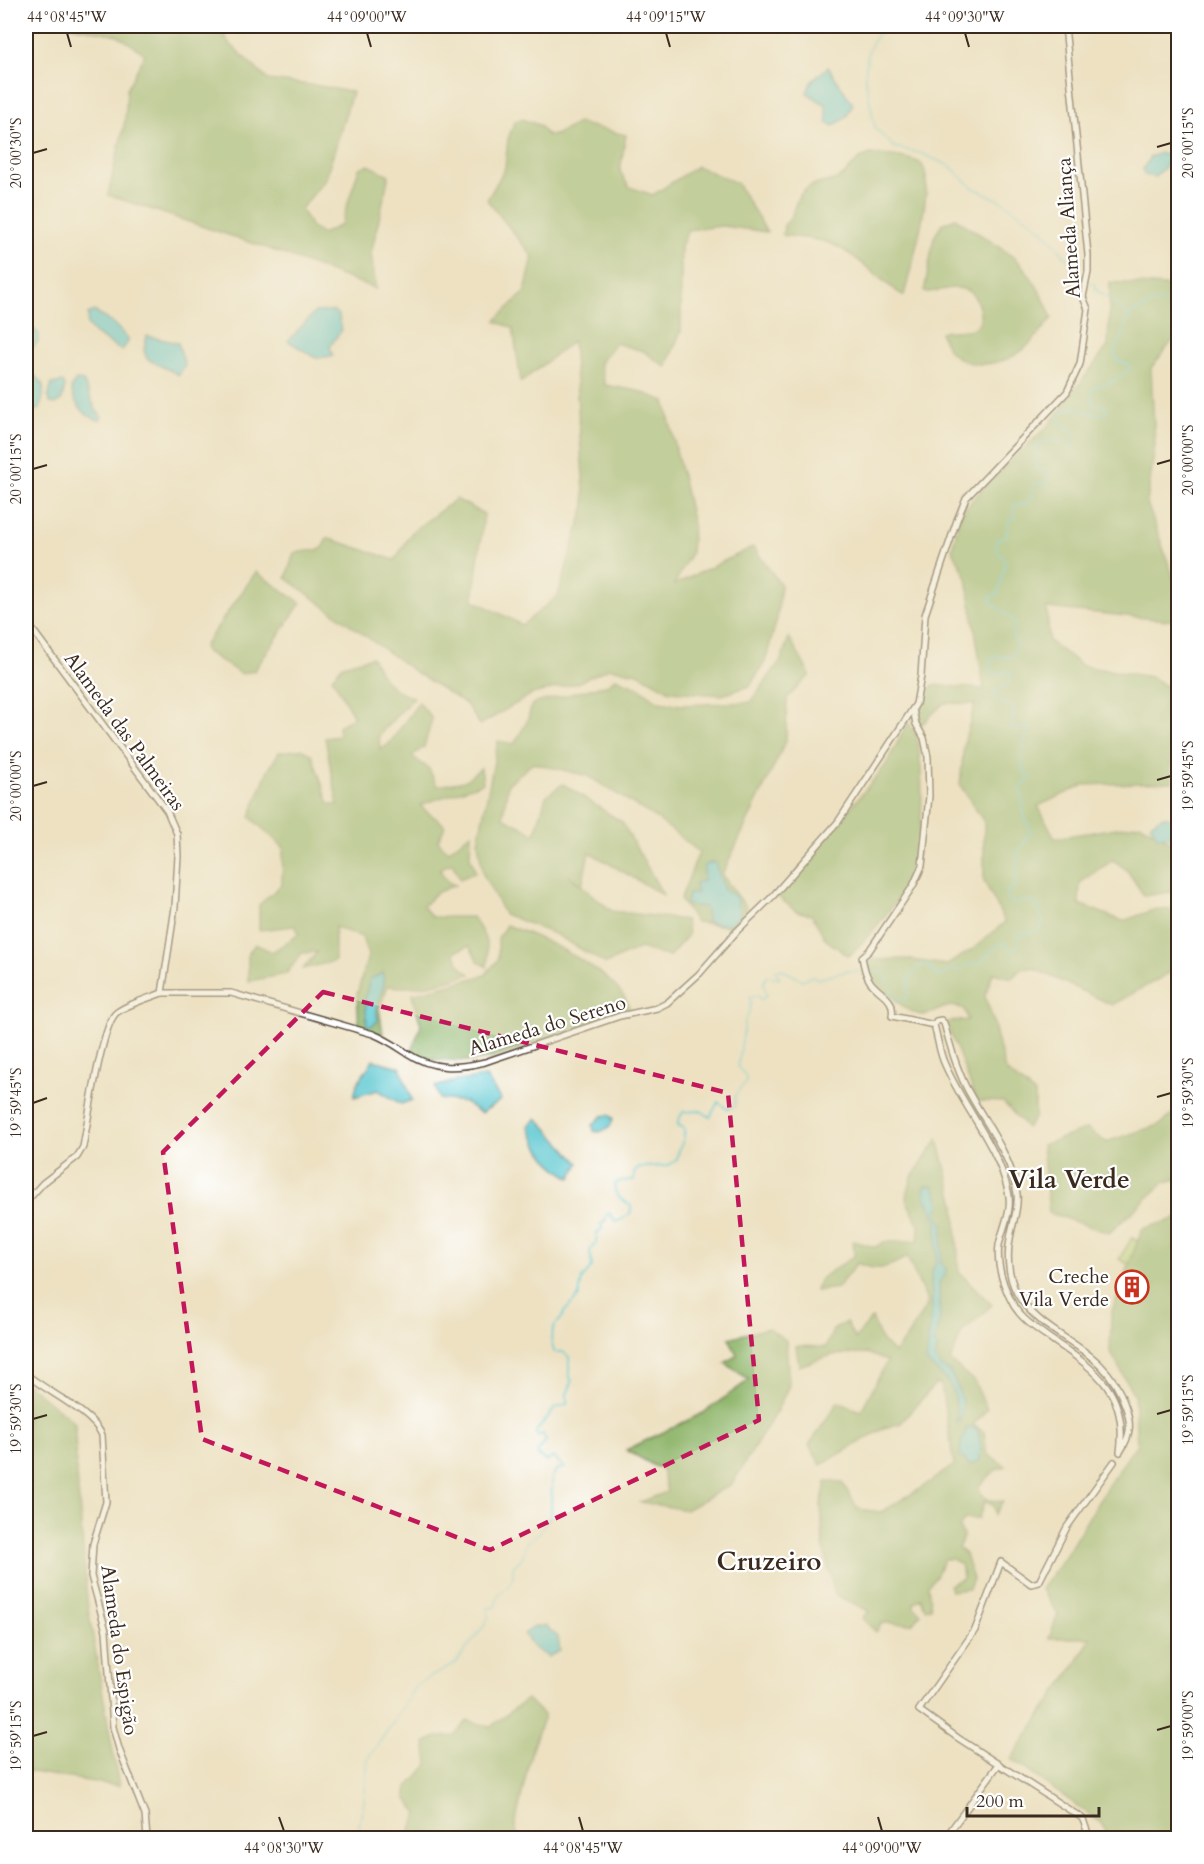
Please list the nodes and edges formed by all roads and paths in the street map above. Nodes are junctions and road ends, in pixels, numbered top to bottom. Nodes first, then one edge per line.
1 (1065, 26) edge
2 (26, 621) edge
3 (913, 709) junction
4 (838, 822) joint
5 (162, 993) junction
6 (934, 1025) junction
7 (26, 1202) edge
8 (26, 1374) edge
9 (1114, 1462) dead end
10 (999, 1764) junction
11 (147, 1839) edge
12 (945, 1839) edge
13 (1091, 1839) edge

1 - 3 street, Alameda Aliança
2 - 5 street, Alameda das Palmeiras
3 - 4 street, Alameda Aliança
3 - 6 street
4 - 5 street, Alameda do Sereno
5 - 7 street
6 - 6 street
8 - 11 street, Alameda do Espigão
9 - 10 street
10 - 12 street
10 - 13 street

